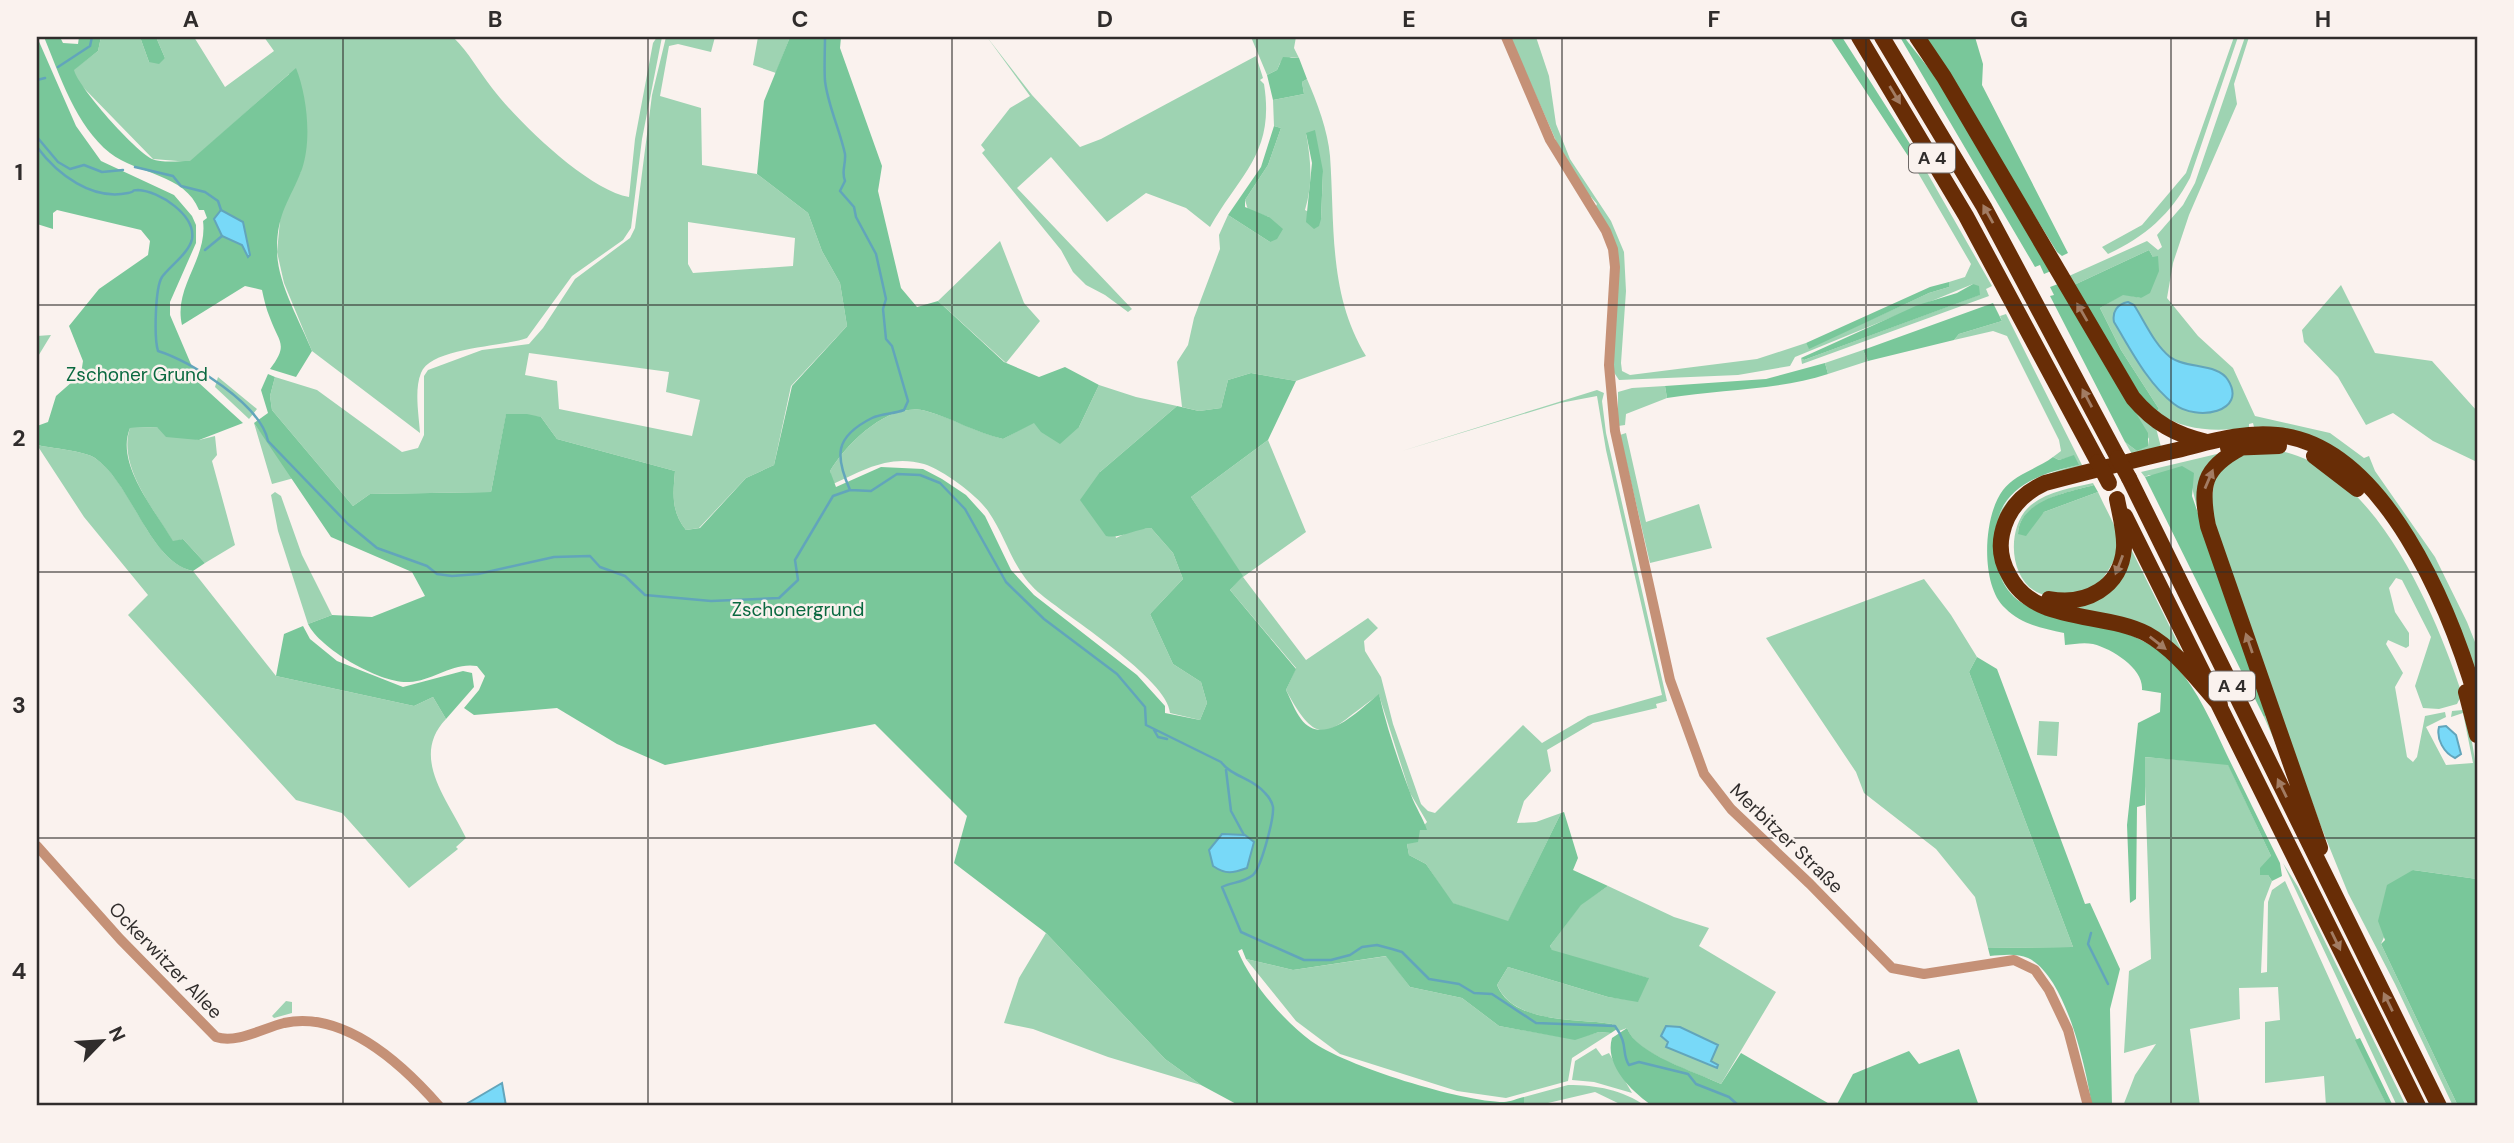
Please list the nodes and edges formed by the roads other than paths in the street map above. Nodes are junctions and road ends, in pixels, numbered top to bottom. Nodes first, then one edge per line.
1 (1506, 37) edge
2 (1859, 37) edge
3 (1882, 37) edge
4 (1917, 37) edge
5 (2209, 442) junction
6 (2243, 446) junction
7 (2117, 499) junction
8 (2477, 701) edge
9 (2220, 705) junction
10 (2477, 735) edge
11 (37, 846) edge
12 (2334, 893) junction
13 (439, 1106) edge
14 (2088, 1106) edge
15 (2418, 1106) edge
16 (2439, 1106) edge

1 - 14 street, Merbitzer Straße
2 -> 7 highway, A 4, bridge
12 -> 3 highway, A 4, bridge
5 -> 4 highway
5 - 8 highway
5 -> 9 highway, A 4
7 -> 6 highway
6 - 10 highway
12 -> 6 highway
7 - 9 highway, A 4
9 -> 15 highway, A 4
11 - 13 street, Ockerwitzer Allee
16 -> 12 highway, A 4

